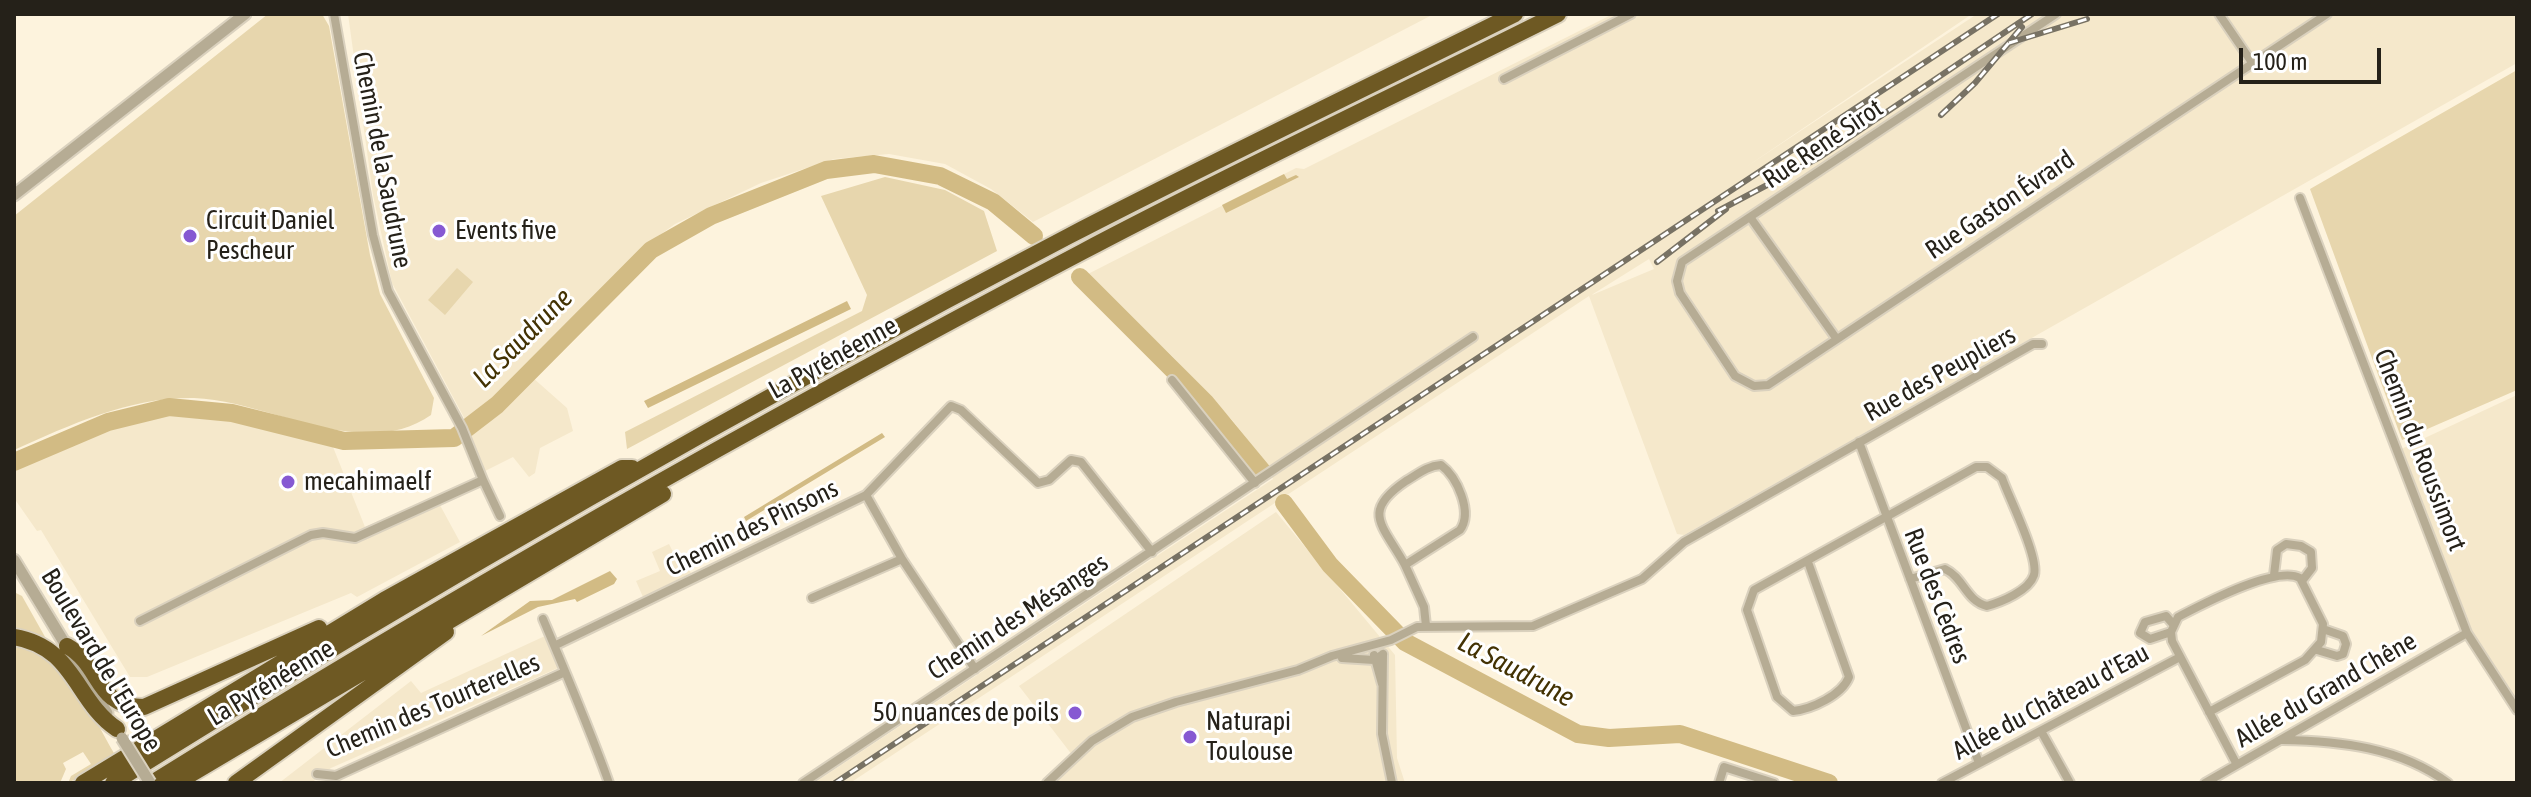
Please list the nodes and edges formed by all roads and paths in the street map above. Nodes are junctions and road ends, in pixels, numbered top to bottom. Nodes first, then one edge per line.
1 (245, 14) edge
2 (334, 14) edge
3 (1515, 14) edge
4 (1558, 14) edge
5 (1631, 14) edge
6 (2056, 14) edge
7 (2219, 14) edge
8 (2327, 14) edge
9 (2253, 64) junction
10 (1504, 79) dead end
11 (14, 195) edge
12 (2300, 198) dead end
13 (1750, 217) junction
14 (1707, 335) joint
15 (1473, 337) dead end
16 (1836, 338) junction
17 (2042, 344) dead end
18 (1172, 380) dead end
19 (784, 413) junction
20 (1859, 442) junction
21 (645, 467) junction
22 (483, 480) junction
23 (1255, 483) junction
24 (866, 495) junction
25 (500, 516) dead end
26 (1886, 517) junction
27 (1152, 552) junction
28 (902, 559) junction
29 (14, 560) edge
30 (1808, 562) junction
31 (1405, 565) junction
32 (2274, 575) junction
33 (519, 577) junction
34 (1910, 579) junction
35 (2302, 581) junction
36 (812, 598) dead end
37 (384, 600) junction
38 (543, 619) dead end
39 (140, 621) dead end
40 (1426, 626) junction
41 (2323, 629) junction
42 (2467, 633) junction
43 (14, 637) edge
44 (1391, 640) junction
45 (558, 644) junction
46 (67, 646) junction
47 (1374, 646) junction
48 (2317, 650) junction
49 (1383, 654) junction
50 (2180, 657) junction
51 (1374, 660) junction
52 (1318, 663) junction
53 (975, 669) junction
54 (565, 672) junction
55 (1382, 684) junction
56 (2517, 710) edge
57 (2209, 712) junction
58 (2041, 731) junction
59 (119, 734) junction
60 (2280, 740) junction
61 (1979, 763) junction
62 (2236, 763) junction
63 (317, 774) dead end
64 (1053, 781) edge
65 (83, 783) edge
66 (113, 783) edge
67 (151, 783) edge
68 (176, 783) edge
69 (236, 783) edge
70 (609, 783) edge
71 (803, 783) edge
72 (1392, 783) edge
73 (1719, 783) edge
74 (1774, 783) edge
75 (1942, 783) edge
76 (2070, 783) edge
77 (2205, 783) edge
78 (2448, 783) edge

1 - 11 street
2 - 22 street, Chemin de la Saudrune
3 - 21 highway, La Pyrénéenne
4 - 19 highway, La Pyrénéenne
5 - 10 street
6 - 13 street, Rue René Sirot
7 - 9 street
8 - 9 street, Rue Gaston Évrard
9 - 16 street, Rue Gaston Évrard
12 - 42 street, Chemin du Roussimort
13 - 14 street, Rue René Sirot
13 - 16 street
14 - 16 street, Rue Gaston Évrard
15 - 23 street, Chemin des Mésanges
17 - 20 street, Rue des Peupliers
18 - 23 street
19 - 33 highway
19 - 67 highway, La Pyrénéenne
20 - 26 street, Rue des Cèdres
20 - 40 street, Rue des Peupliers
21 - 37 highway
21 - 66 highway, La Pyrénéenne
22 - 25 street, Chemin de la Saudrune
22 - 39 street
23 - 27 street, Chemin des Mésanges
24 - 27 street
24 - 28 street, Chemin des Pinsons
24 - 45 street, Chemin des Pinsons
26 - 30 street
26 - 34 street, Rue des Cèdres
26 - 34 street
27 - 53 street, Chemin des Mésanges
28 - 36 street
28 - 53 street, Chemin des Pinsons
29 - 46 street, Boulevard de l'Europe
30 - 30 street
31 - 31 street
31 - 40 street
32 - 35 street
32 - 35 street
32 - 50 street
33 - 68 highway
33 - 69 highway
34 - 61 street, Rue des Cèdres
35 - 41 street
37 - 46 highway
37 - 65 highway
38 - 45 street
40 - 44 street, Rue des Peupliers
41 - 48 street
41 - 48 street
42 - 56 street, Chemin du Roussimort
42 - 60 street, Allée du Grand Chêne
43 - 59 highway
44 - 47 street, Rue des Peupliers
44 - 49 street
45 - 54 street
46 - 59 street, Boulevard de l'Europe
47 - 51 street
47 - 52 street, Rue des Peupliers
48 - 57 street
49 - 51 street
49 - 55 street
50 - 57 street
50 - 58 street, Allée du Château d'Eau
51 - 52 street
51 - 55 street
52 - 64 street
53 - 71 street, Chemin des Mésanges
54 - 63 street, Chemin des Tourterelles
54 - 70 street
55 - 72 street
57 - 62 street
58 - 61 street, Allée du Château d'Eau
58 - 76 street
59 - 67 street, Boulevard de l'Europe, bridge
60 - 62 street, Allée du Grand Chêne
60 - 78 street
61 - 75 street, Allée du Château d'Eau
62 - 77 street, Allée du Grand Chêne
73 - 74 street

